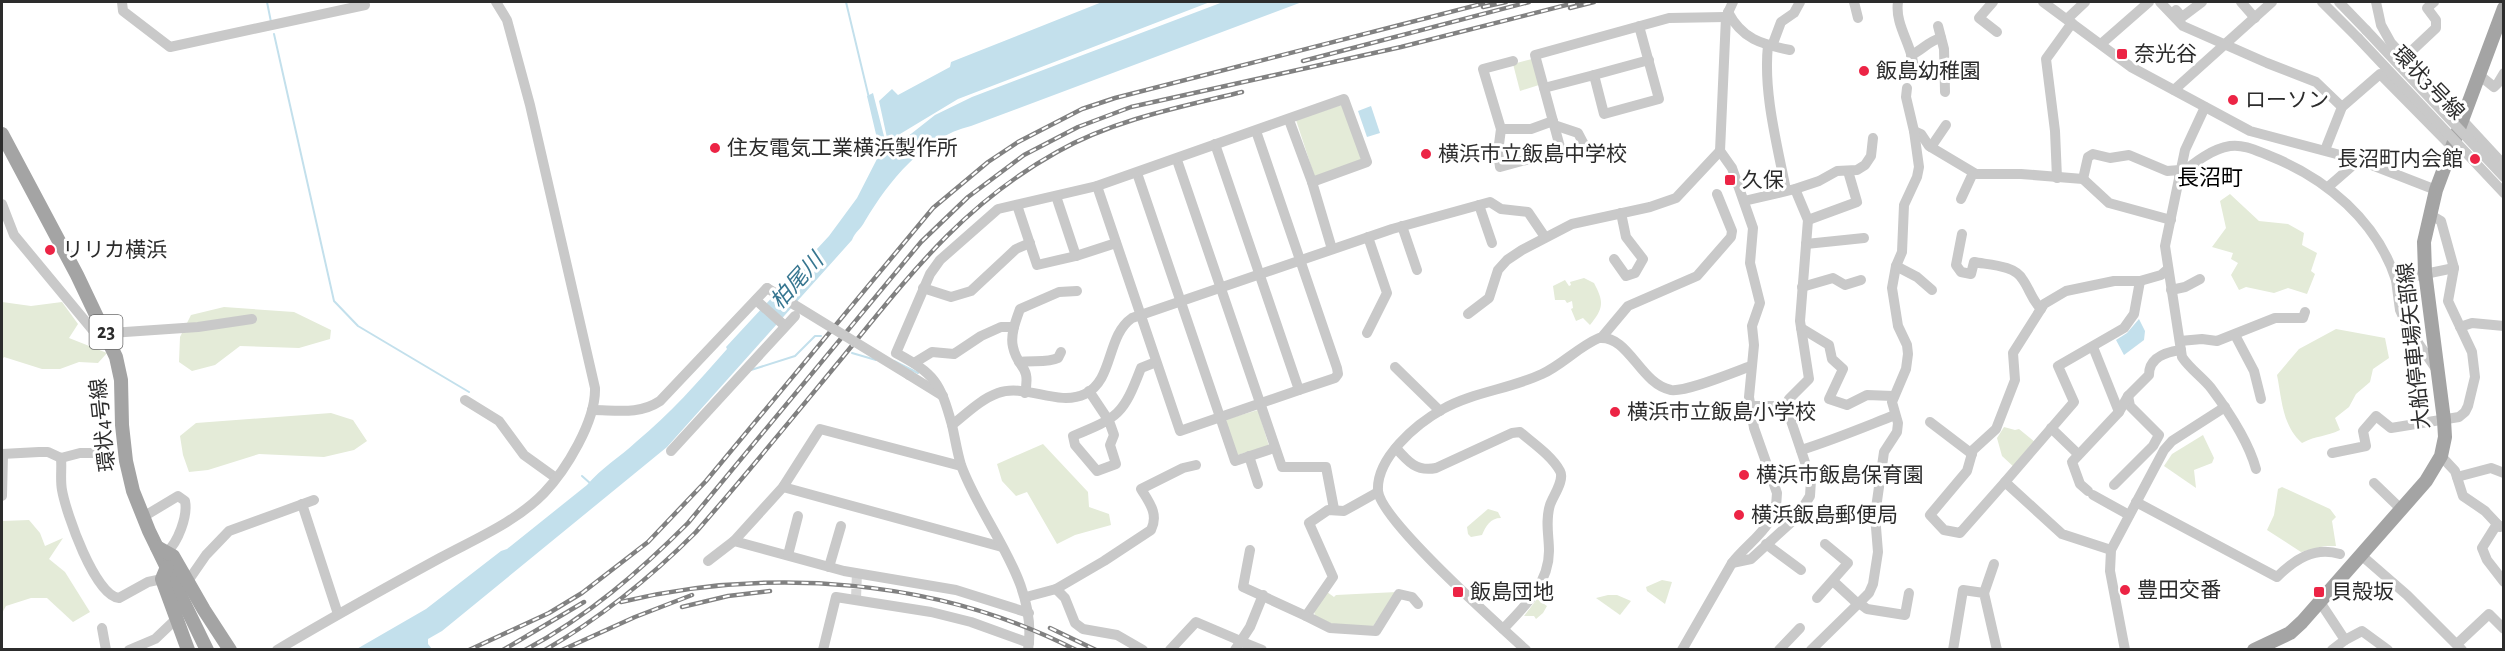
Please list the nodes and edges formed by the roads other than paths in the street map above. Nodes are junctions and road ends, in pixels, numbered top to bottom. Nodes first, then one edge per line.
1 (122, 2) edge
2 (496, 2) edge
3 (1800, 2) edge
4 (1854, 2) edge
5 (1898, 2) edge
6 (1993, 2) edge
7 (2043, 2) edge
8 (2085, 2) edge
9 (2149, 2) edge
10 (2160, 2) edge
11 (2167, 2) edge
12 (2202, 2) edge
13 (2241, 2) edge
14 (2272, 2) edge
15 (2322, 2) edge
16 (2339, 2) edge
17 (2376, 2) edge
18 (2434, 2) edge
19 (365, 5) dead end
20 (2504, 8) edge
21 (1729, 10) edge
22 (1858, 18) dead end
23 (2255, 18) junction
24 (2069, 21) junction
25 (1639, 26) junction
26 (1938, 26) dead end
27 (1997, 32) dead end
28 (2362, 34) junction
29 (1941, 38) junction
30 (2101, 44) junction
31 (2225, 45) junction
32 (1770, 46) junction
33 (1790, 50) dead end
34 (1911, 55) junction
35 (2404, 58) junction
36 (1649, 60) junction
37 (1513, 61) dead end
38 (2504, 73) edge
39 (2478, 74) junction
40 (1594, 75) junction
41 (1913, 77) dead end
42 (1544, 88) junction
43 (1907, 88) dead end
44 (2174, 90) junction
45 (1945, 92) dead end
46 (2205, 107) junction
47 (2342, 107) junction
48 (2461, 119) junction
49 (1289, 120) junction
50 (1554, 123) junction
51 (1946, 125) dead end
52 (1501, 129) junction
53 (1256, 131) junction
54 (1914, 131) junction
55 (2, 134) edge
56 (1873, 138) dead end
57 (1215, 144) junction
58 (1931, 147) junction
59 (2452, 147) junction
60 (2325, 150) junction
61 (1720, 151) junction
62 (1589, 154) dead end
63 (1177, 159) junction
64 (2359, 160) junction
65 (2504, 165) edge
66 (1848, 171) junction
67 (2179, 172) junction
68 (1137, 173) junction
69 (1973, 173) junction
70 (2504, 177) edge
71 (2057, 178) junction
72 (2083, 179) junction
73 (1312, 182) junction
74 (1097, 186) junction
75 (2328, 187) junction
76 (1791, 189) junction
77 (2436, 190) junction
78 (2504, 193) edge
79 (1717, 194) dead end
80 (1056, 196) junction
81 (1961, 199) dead end
82 (1744, 201) junction
83 (2, 204) edge
84 (1484, 204) junction
85 (1017, 205) junction
86 (1621, 213) junction
87 (2429, 214) junction
88 (1808, 220) junction
89 (2170, 220) junction
90 (1402, 226) junction
91 (5, 227) edge
92 (1962, 234) dead end
93 (1368, 237) junction
94 (1545, 237) junction
95 (1864, 238) dead end
96 (1030, 243) junction
97 (1116, 243) junction
98 (1492, 243) dead end
99 (1806, 244) junction
100 (1332, 249) junction
101 (1076, 256) junction
102 (1301, 260) junction
103 (1614, 260) dead end
104 (1896, 266) junction
105 (2454, 268) junction
106 (2168, 269) junction
107 (1417, 270) dead end
108 (2425, 272) junction
109 (1259, 274) junction
110 (2200, 279) dead end
111 (1861, 280) dead end
112 (2396, 280) junction
113 (2140, 281) junction
114 (1220, 287) junction
115 (923, 288) junction
116 (1802, 288) junction
117 (1932, 290) dead end
118 (2171, 290) junction
119 (1077, 291) dead end
120 (1181, 300) junction
121 (759, 303) junction
122 (2041, 309) junction
123 (2305, 312) dead end
124 (1141, 314) junction
125 (1468, 314) dead end
126 (795, 316) dead end
127 (252, 319) dead end
128 (783, 325) junction
129 (2504, 326) edge
130 (1014, 327) junction
131 (2460, 327) junction
132 (1802, 328) junction
133 (1371, 329) dead end
134 (106, 333) junction
135 (2235, 335) junction
136 (1602, 337) junction
137 (2180, 346) junction
138 (2093, 347) junction
139 (1061, 352) dead end
140 (1019, 362) junction
141 (1155, 362) junction
142 (914, 363) junction
143 (1751, 366) junction
144 (1395, 367) dead end
145 (2439, 375) junction
146 (1299, 390) junction
147 (1089, 391) junction
148 (1025, 393) junction
149 (944, 396) junction
150 (1893, 396) junction
151 (2128, 396) junction
152 (2261, 399) dead end
153 (465, 400) dead end
154 (1260, 404) junction
155 (1750, 406) junction
156 (1786, 406) junction
157 (2224, 407) junction
158 (592, 410) junction
159 (1440, 411) junction
160 (2119, 412) junction
161 (1895, 415) junction
162 (1222, 418) junction
163 (2444, 420) junction
164 (1109, 421) junction
165 (1930, 422) dead end
166 (952, 424) junction
167 (2051, 428) junction
168 (1274, 448) junction
169 (1396, 448) junction
170 (671, 450) dead end
171 (1801, 450) junction
172 (102, 453) dead end
173 (2332, 453) dead end
174 (2, 454) edge
175 (1972, 454) junction
176 (2078, 454) junction
177 (1249, 456) junction
178 (2441, 456) junction
179 (62, 458) junction
180 (1196, 465) dead end
181 (961, 466) junction
182 (2256, 470) dead end
183 (2504, 473) edge
184 (2457, 477) junction
185 (556, 478) junction
186 (2005, 482) junction
187 (2374, 483) dead end
188 (1258, 484) dead end
189 (2114, 485) dead end
190 (783, 487) junction
191 (1378, 492) junction
192 (2, 496) edge
193 (314, 500) dead end
194 (2136, 502) junction
195 (302, 504) junction
196 (1776, 506) junction
197 (1334, 509) junction
198 (2401, 509) junction
199 (2129, 515) junction
200 (798, 516) dead end
201 (143, 517) junction
202 (1794, 519) junction
203 (2500, 525) edge
204 (841, 526) dead end
205 (734, 540) junction
206 (1766, 544) junction
207 (1825, 544) dead end
208 (1002, 547) junction
209 (162, 550) junction
210 (1250, 550) dead end
211 (2111, 550) junction
212 (2340, 554) dead end
213 (788, 555) junction
214 (2361, 555) junction
215 (708, 561) dead end
216 (1732, 563) junction
217 (1994, 564) dead end
218 (830, 567) junction
219 (1801, 570) dead end
220 (173, 577) junction
221 (1833, 581) junction
222 (2504, 582) edge
223 (1056, 589) junction
224 (1909, 593) dead end
225 (1983, 593) junction
226 (1263, 596) junction
227 (1026, 597) junction
228 (1817, 598) dead end
229 (2320, 602) junction
230 (1418, 604) dead end
231 (1859, 604) junction
232 (1029, 613) junction
233 (338, 614) junction
234 (1306, 616) junction
235 (175, 620) junction
236 (102, 628) dead end
237 (1503, 628) junction
238 (1800, 628) dead end
239 (2504, 629) edge
240 (2345, 640) junction
241 (1239, 645) edge
242 (1029, 646) edge
243 (2459, 647) edge
244 (1817, 648) edge
245 (106, 650) edge
246 (129, 650) edge
247 (188, 650) edge
248 (207, 650) edge
249 (230, 650) edge
250 (277, 650) edge
251 (823, 650) edge
252 (1143, 650) edge
253 (1170, 650) edge
254 (1262, 650) edge
255 (1526, 650) edge
256 (1682, 650) edge
257 (1779, 650) edge
258 (1953, 650) edge
259 (1997, 650) edge
260 (2125, 650) edge
261 (2254, 650) edge
262 (2332, 650) edge
263 (2388, 650) edge

1 - 19 street
2 - 158 street
3 - 32 street
4 - 22 street
5 - 34 street
6 - 27 street
7 - 24 street
8 - 24 street
9 - 30 street
10 - 31 street
11 - 12 street
13 - 23 street
14 - 23 street
15 - 28 street, 環状3号線
16 - 28 street
17 - 35 street
18 - 35 street
20 - 39 main road, 大船停車場矢部線
21 - 25 street
21 - 32 street
21 - 61 street
23 - 31 street
24 - 30 street
24 - 71 street
25 - 36 street
25 - 42 street
26 - 29 street
28 - 70 street, bridge
28 - 78 street, 環状3号線, bridge
29 - 34 street
29 - 45 street
30 - 44 street
31 - 44 street
31 - 47 street
32 - 33 street
32 - 76 street
34 - 41 street
35 - 48 street
36 - 40 street
36 - 40 street
37 - 52 street
38 - 39 street
39 - 48 main road, 大船停車場矢部線
40 - 42 street
42 - 50 street
43 - 54 street
44 - 46 street
46 - 60 street
46 - 67 street
47 - 59 street
47 - 60 street
48 - 59 main road, 大船停車場矢部線
48 - 65 street
49 - 53 street
49 - 73 street
49 - 73 street
50 - 52 street
50 - 52 street
50 - 62 street
51 - 58 street
53 - 57 street
53 - 102 street
54 - 58 street
54 - 104 street
55 - 134 main road, 環状4号線 / 23
56 - 66 street
57 - 63 street
57 - 109 street
58 - 69 street
59 - 77 main road, 大船停車場矢部線
60 - 64 street
61 - 82 street
61 - 86 street
63 - 68 street
63 - 114 street
64 - 75 street
64 - 77 street
66 - 76 street
66 - 88 street
67 - 72 street
67 - 75 street
67 - 89 street
68 - 74 street
68 - 120 street
69 - 71 street
69 - 81 street
71 - 72 street
72 - 89 street
73 - 100 street
74 - 80 street
74 - 97 street
75 - 112 street
76 - 82 street
76 - 88 street
77 - 87 main road, 大船停車場矢部線
79 - 136 street
80 - 85 street
80 - 101 street
82 - 143 street
83 - 91 street
84 - 90 street
84 - 94 street
84 - 98 street
85 - 96 street
85 - 115 street
86 - 94 street
86 - 103 street
87 - 105 street
87 - 108 main road, 大船停車場矢部線
88 - 99 street
89 - 106 street
90 - 93 street
90 - 107 street
91 - 134 street
92 - 122 street
93 - 100 street
93 - 133 street
94 - 125 street
95 - 99 street
96 - 101 street
96 - 115 street
97 - 101 street
97 - 124 street
99 - 116 street
100 - 102 street
102 - 109 street
102 - 146 street
104 - 117 street
104 - 150 street
105 - 108 street
105 - 131 street
106 - 113 street
106 - 118 street
108 - 112 street
108 - 145 main road, 大船停車場矢部線
109 - 114 street
109 - 146 street
110 - 118 street
111 - 116 street
112 - 145 street
113 - 122 street
113 - 138 street
114 - 120 street
114 - 154 street
115 - 142 street
116 - 132 street
118 - 137 street
119 - 130 street
120 - 124 street
120 - 162 street
121 - 128 street
121 - 149 street, bridge
121 - 158 street
122 - 175 street
123 - 135 street
124 - 141 street
124 - 147 street
126 - 128 street
127 - 134 street
128 - 170 street
129 - 131 street
130 - 140 street
130 - 142 street
131 - 163 street
132 - 150 street
132 - 156 street
134 - 201 main road, 環状4号線 / 23
135 - 137 street
135 - 152 street
136 - 143 street
136 - 159 street
137 - 151 street
137 - 157 street
138 - 160 street
138 - 167 street
139 - 140 street
140 - 148 street
141 - 162 street
141 - 164 street
142 - 149 street
143 - 155 street
144 - 159 street
145 - 163 main road, 大船停車場矢部線
146 - 154 street
147 - 148 street
147 - 164 street
148 - 166 street
149 - 166 street
150 - 161 street
151 - 160 street
151 - 189 street
153 - 185 street
154 - 162 street
154 - 168 street
155 - 156 street
155 - 196 street
156 - 171 street
157 - 182 street
157 - 194 street
158 - 185 street
159 - 169 street
160 - 176 street
161 - 171 street
161 - 231 street
162 - 177 street
163 - 173 street
163 - 178 main road, 大船停車場矢部線
164 - 164 street
165 - 175 street
166 - 181 street
167 - 176 street
167 - 186 street
168 - 177 street
168 - 197 street
169 - 191 street
169 - 237 street
171 - 202 street
172 - 179 street
174 - 179 street
174 - 192 street
175 - 186 street
176 - 199 street
177 - 188 street
178 - 184 street
178 - 198 main road, 大船停車場矢部線
179 - 220 street
180 - 223 street
181 - 190 street
181 - 208 street
183 - 184 street
184 - 203 street
185 - 233 street
186 - 211 street
187 - 198 street
190 - 205 street
190 - 208 street
191 - 197 street
191 - 237 street
193 - 195 street
194 - 199 street
194 - 212 street
195 - 220 street
195 - 233 street
196 - 202 street
196 - 216 street
197 - 234 street
198 - 214 main road, 大船停車場矢部線
199 - 211 street
200 - 213 street
201 - 209 main road, 環状4号線 / 23
201 - 209 street
202 - 206 street
203 - 222 street
204 - 218 street
205 - 213 street
205 - 215 street
206 - 216 street
206 - 219 street
207 - 221 street
208 - 227 street
209 - 220 main road, 環状4号線 / 23
209 - 220 main road, 23
210 - 226 street
211 - 260 street
213 - 218 street
214 - 229 main road, 大船停車場矢部線
214 - 243 street
216 - 256 street
217 - 225 street
218 - 232 street
220 - 235 main road, 23
220 - 248 main road, 環状4号線 / 23
220 - 249 main road, 23
221 - 228 street
221 - 231 street
223 - 227 street
223 - 252 street
224 - 231 street
225 - 258 street
225 - 259 street
226 - 234 street
226 - 241 street
227 - 232 street
229 - 240 street
229 - 261 main road, 大船停車場矢部線
230 - 234 street
231 - 244 street
232 - 242 street
233 - 250 street
235 - 246 street
235 - 247 main road, 23
236 - 245 street
237 - 255 street
238 - 257 street
239 - 243 street
240 - 262 street
240 - 263 street
241 - 253 street
241 - 254 street
242 - 251 street

